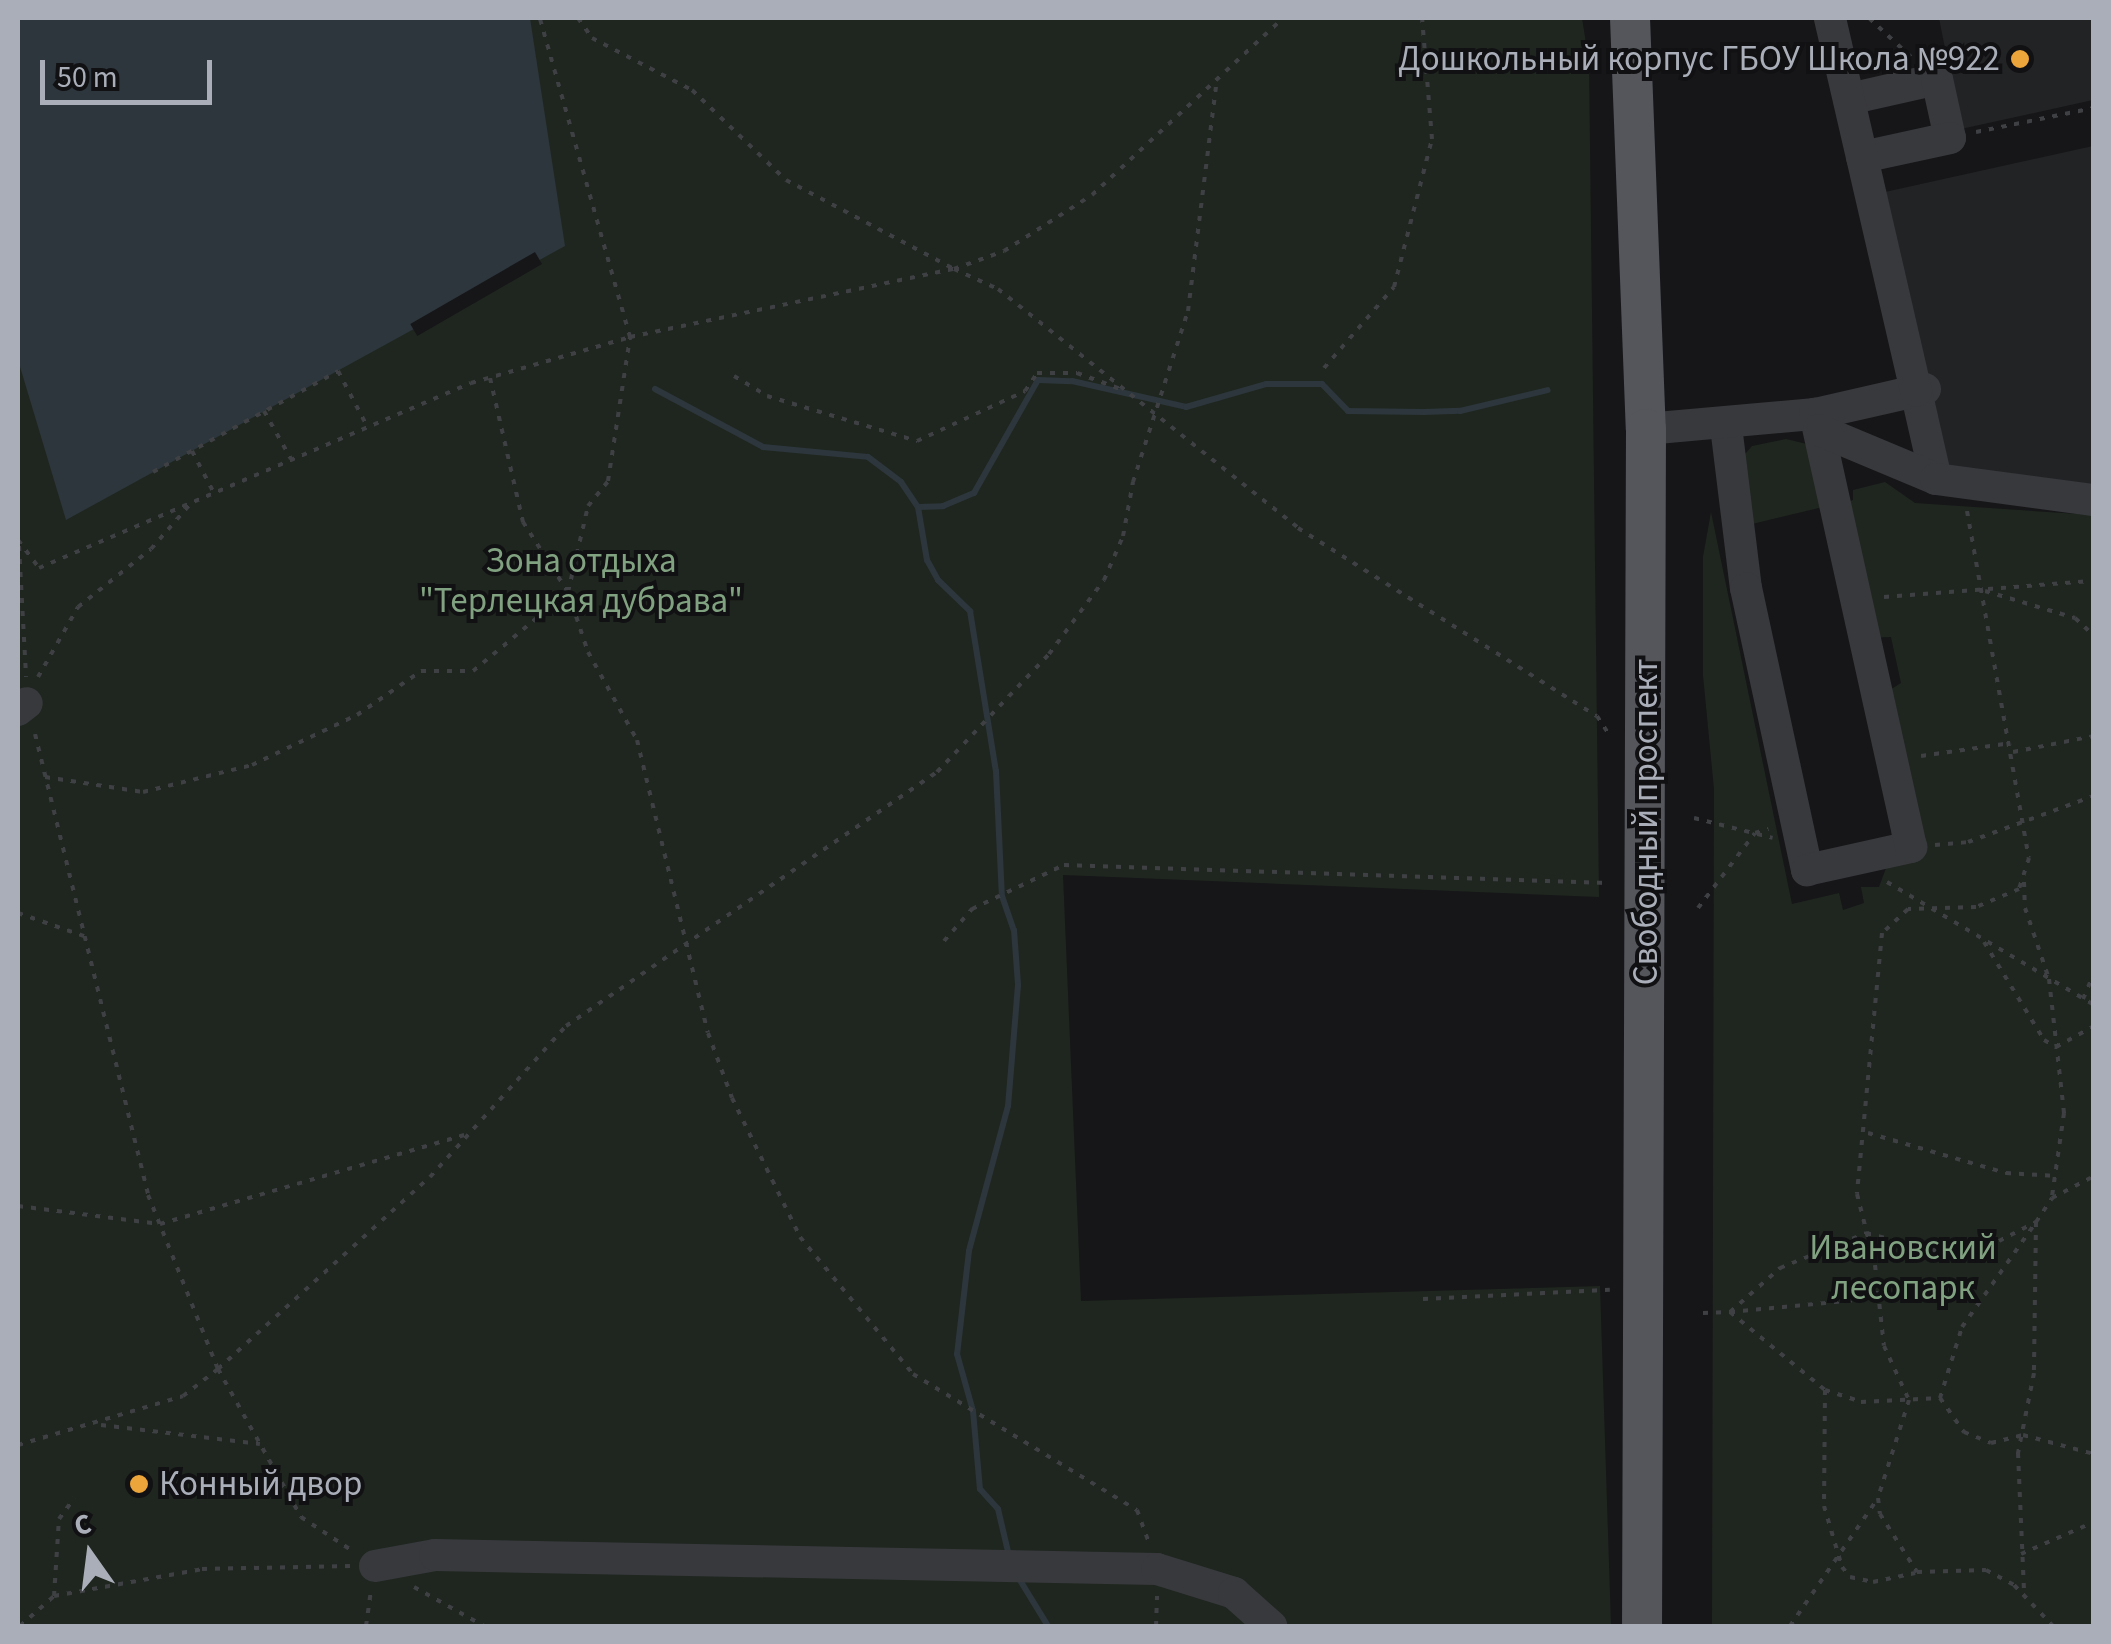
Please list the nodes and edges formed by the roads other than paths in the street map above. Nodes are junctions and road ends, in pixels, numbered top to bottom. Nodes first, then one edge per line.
1 (1630, 18) edge
2 (1830, 18) edge
3 (1848, 99) junction
4 (1862, 157) junction
5 (1920, 390) junction
6 (1817, 422) junction
7 (1726, 426) junction
8 (1646, 429) junction
9 (1949, 480) junction
10 (2094, 500) edge
11 (375, 1566) road end
12 (1271, 1626) edge
13 (1642, 1626) edge

1 - 8 main road, Свободный проспект
2 - 3 lane
3 - 4 lane
3 - 4 lane
4 - 5 lane
5 - 6 lane
5 - 9 lane
6 - 7 lane
6 - 7 lane
6 - 9 lane
7 - 8 lane
8 - 13 main road, Свободный проспект
9 - 10 lane
11 - 12 lane

